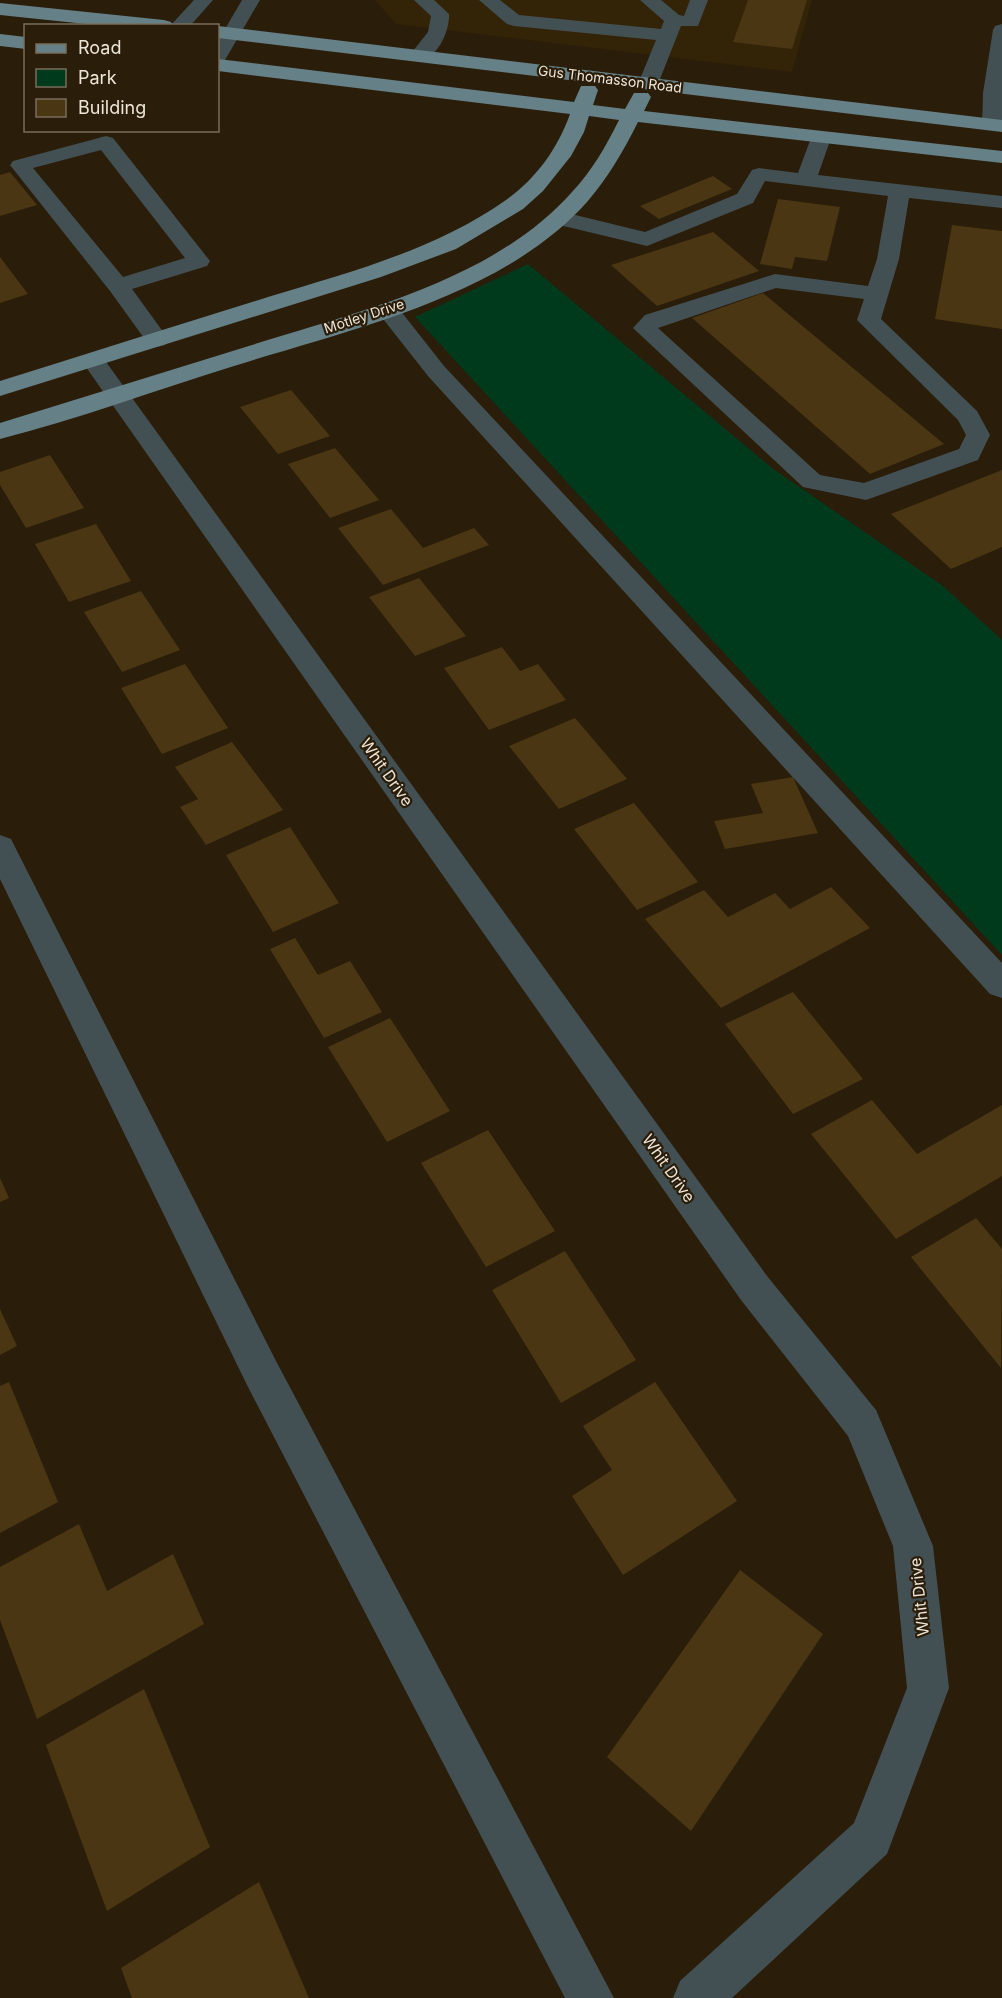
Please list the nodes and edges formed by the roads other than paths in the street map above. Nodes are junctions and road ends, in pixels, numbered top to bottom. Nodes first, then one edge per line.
1 (204, 0) edge
2 (251, 0) edge
3 (423, 0) edge
4 (488, 0) edge
5 (649, 0) edge
6 (699, 0) edge
7 (0, 9) edge
8 (145, 24) edge
9 (181, 24) edge
10 (671, 28) junction
11 (1002, 30) edge
12 (225, 33) edge
13 (0, 40) edge
14 (24, 43) edge
15 (219, 53) edge
16 (419, 56) junction
17 (219, 65) edge
18 (592, 77) junction
19 (648, 84) junction
20 (581, 110) junction
21 (632, 116) junction
22 (999, 131) edge
23 (821, 138) junction
24 (1002, 157) edge
25 (10, 168) edge
26 (806, 180) junction
27 (899, 190) junction
28 (1002, 202) edge
29 (515, 204) junction
30 (559, 218) junction
31 (118, 286) junction
32 (877, 294) junction
33 (388, 310) junction
34 (157, 340) junction
35 (93, 360) junction
36 (0, 389) edge
37 (118, 394) junction
38 (0, 431) edge
39 (0, 847) edge
40 (1002, 985) edge
41 (590, 1998) edge
42 (697, 1998) edge

1 - 9 street
2 - 12 street
3 - 16 street
4 - 10 street
5 - 10 street
6 - 10 street
7 - 8 main road
10 - 19 street
11 - 22 street
12 - 15 street
12 - 16 main road, Gus Thomasson Road
13 - 14 main road
16 - 18 main road, Gus Thomasson Road
17 - 20 main road
18 - 19 main road, Gus Thomasson Road
18 - 20 main road
19 - 21 main road, Motley Drive
19 - 22 main road, Gus Thomasson Road
20 - 21 main road
20 - 29 main road
21 - 23 main road
21 - 30 main road, Motley Drive
23 - 24 main road
23 - 26 street
25 - 31 street
25 - 31 street
26 - 27 street
26 - 30 street
27 - 28 street
27 - 32 street
29 - 30 main road
29 - 34 main road
30 - 33 main road, Motley Drive
31 - 34 street
32 - 32 street
33 - 37 main road, Motley Drive
33 - 40 street
34 - 35 main road
35 - 36 main road
35 - 37 street, Whit Drive
37 - 38 main road, Motley Drive
37 - 42 street, Whit Drive
39 - 41 street

